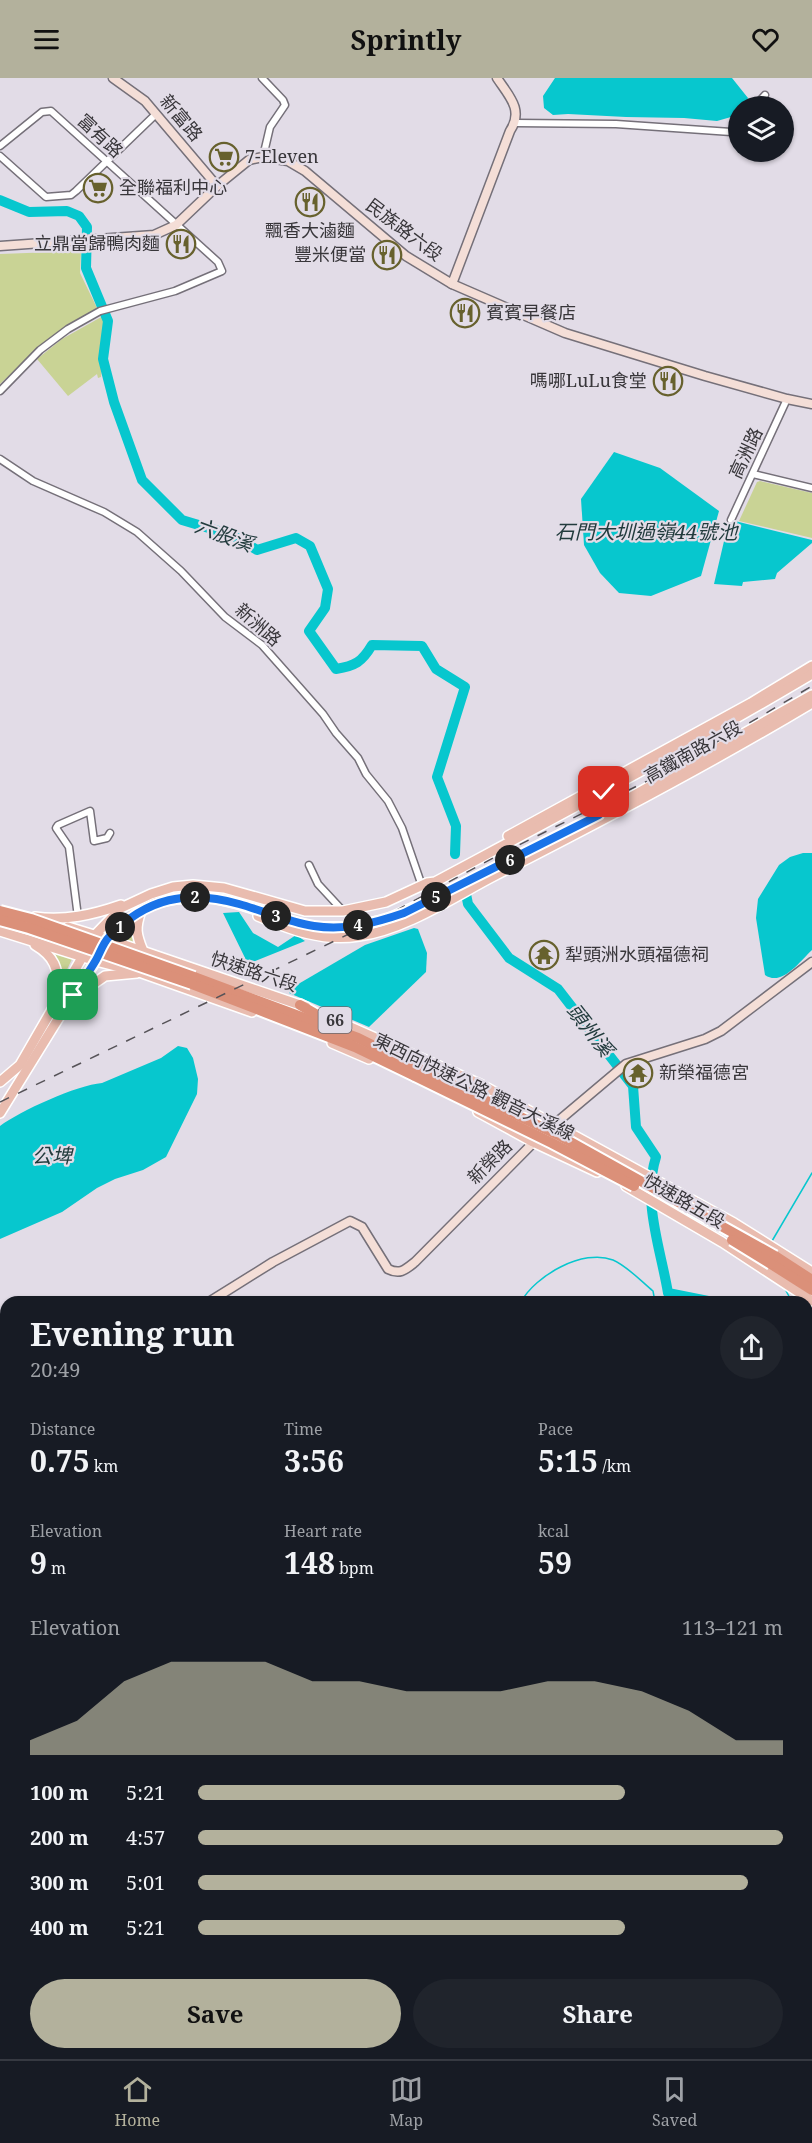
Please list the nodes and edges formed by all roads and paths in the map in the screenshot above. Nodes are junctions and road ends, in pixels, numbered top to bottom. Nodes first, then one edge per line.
1 (113, 78) edge
2 (262, 78) edge
3 (497, 78) edge
4 (156, 114) junction
5 (516, 123) junction
6 (728, 132) edge
7 (0, 146) edge
8 (0, 156) edge
9 (263, 157) junction
10 (107, 163) junction
11 (217, 186) junction
12 (176, 225) junction
13 (0, 246) edge
14 (452, 284) junction
15 (0, 391) edge
16 (787, 399) junction
17 (812, 404) edge
18 (0, 459) edge
19 (753, 474) junction
20 (812, 488) edge
21 (732, 520) dead end
22 (812, 666) edge
23 (812, 674) edge
24 (812, 694) edge
25 (812, 704) edge
26 (622, 778) junction
27 (605, 788) junction
28 (641, 792) junction
29 (570, 811) junction
30 (599, 815) junction
31 (581, 825) junction
32 (596, 825) junction
33 (110, 833) dead end
34 (309, 865) dead end
35 (425, 884) junction
36 (151, 894) junction
37 (226, 901) junction
38 (0, 909) edge
39 (141, 910) junction
40 (343, 911) junction
41 (33, 917) junction
42 (78, 917) junction
43 (0, 920) edge
44 (0, 931) edge
45 (95, 935) junction
46 (23, 937) junction
47 (107, 939) junction
48 (143, 951) junction
49 (84, 957) junction
50 (96, 961) junction
51 (812, 962) edge
52 (142, 973) junction
53 (193, 980) junction
54 (60, 993) junction
55 (300, 1005) junction
56 (63, 1011) junction
57 (289, 1026) junction
58 (357, 1042) junction
59 (416, 1072) junction
60 (0, 1082) edge
61 (0, 1113) edge
62 (553, 1125) junction
63 (533, 1142) junction
64 (812, 1272) edge
65 (812, 1280) edge
66 (812, 1290) edge
67 (219, 1296) edge
68 (806, 1296) edge

1 - 4 street, 新富路
2 - 9 street
3 - 5 street
4 - 10 street
4 - 11 street, 新富路
5 - 6 street
5 - 14 street
7 - 10 street, 富有路
8 - 10 street
9 - 11 street
9 - 14 street, 民族路六段
10 - 12 street, 富有路
11 - 12 street
12 - 13 street
12 - 15 street, 富有路
14 - 16 street, 民族路六段
16 - 17 street, 民族路六段
16 - 19 street, 高洲路
18 - 35 street, 新洲路
19 - 20 street
19 - 21 street, 高洲路
22 - 26 main road, 高鐵南路六段
23 - 26 main road, 高鐵南路六段
24 - 28 main road, 高鐵南路六段
25 - 32 main road, 高鐵南路六段
26 - 27 main road, 高鐵南路六段
26 - 28 main road
27 - 29 main road, 高鐵南路六段
27 - 30 main road
27 - 35 main road, 高鐵南路六段
28 - 30 main road, 高鐵南路六段
29 - 31 main road
29 - 35 main road, 高鐵南路六段
30 - 31 main road, 高鐵南路六段
30 - 32 main road
31 - 37 main road, 高鐵南路六段
32 - 37 main road, 高鐵南路六段
33 - 42 street
34 - 40 street
35 - 40 main road, 高鐵南路六段
36 - 40 main road, 高鐵南路六段
36 - 42 main road
36 - 45 main road, 高鐵南路六段
37 - 39 main road, 高鐵南路六段
38 - 41 main road, 快速路六段 / 66
38 - 53 highway, 東西向快速公路 觀音大溪線 / 66, bridge
39 - 47 main road, 高鐵南路六段
39 - 48 main road
41 - 42 main road
41 - 45 main road, 快速路六段 / 66
43 - 53 highway, 東西向快速公路 觀音大溪線 / 66, bridge
44 - 46 main road, 快速路六段 / 66
45 - 47 main road, 快速路六段 / 66
45 - 49 main road, 高鐵南路六段
46 - 49 main road, 快速路六段 / 66
46 - 54 main road
47 - 48 main road, 快速路六段 / 66
47 - 50 main road, 高鐵南路六段
48 - 55 main road, 快速路六段 / 66
49 - 50 main road, 快速路六段 / 66
49 - 54 main road, 高鐵南路六段
50 - 52 main road, 快速路六段 / 66
50 - 56 main road, 高鐵南路六段
51 - 62 street, 新榮路
52 - 56 main road
52 - 57 main road, 快速路六段 / 66
53 - 58 highway, 東西向快速公路 觀音大溪線 / 66
54 - 60 main road, 高鐵南路六段
55 - 58 highway
55 - 62 main road, 快速路六段 / 66
56 - 61 main road, 高鐵南路六段
57 - 58 highway
57 - 63 main road, 快速路六段 / 66
58 - 59 highway, 東西向快速公路 觀音大溪線 / 66
59 - 65 highway, 東西向快速公路 觀音大溪線 / 66, bridge
59 - 66 highway, 東西向快速公路 觀音大溪線 / 66, bridge
62 - 63 street, 新榮路
62 - 64 main road, 快速路五段 / 66
63 - 67 street, 新榮路
63 - 68 main road, 快速路五段 / 66

